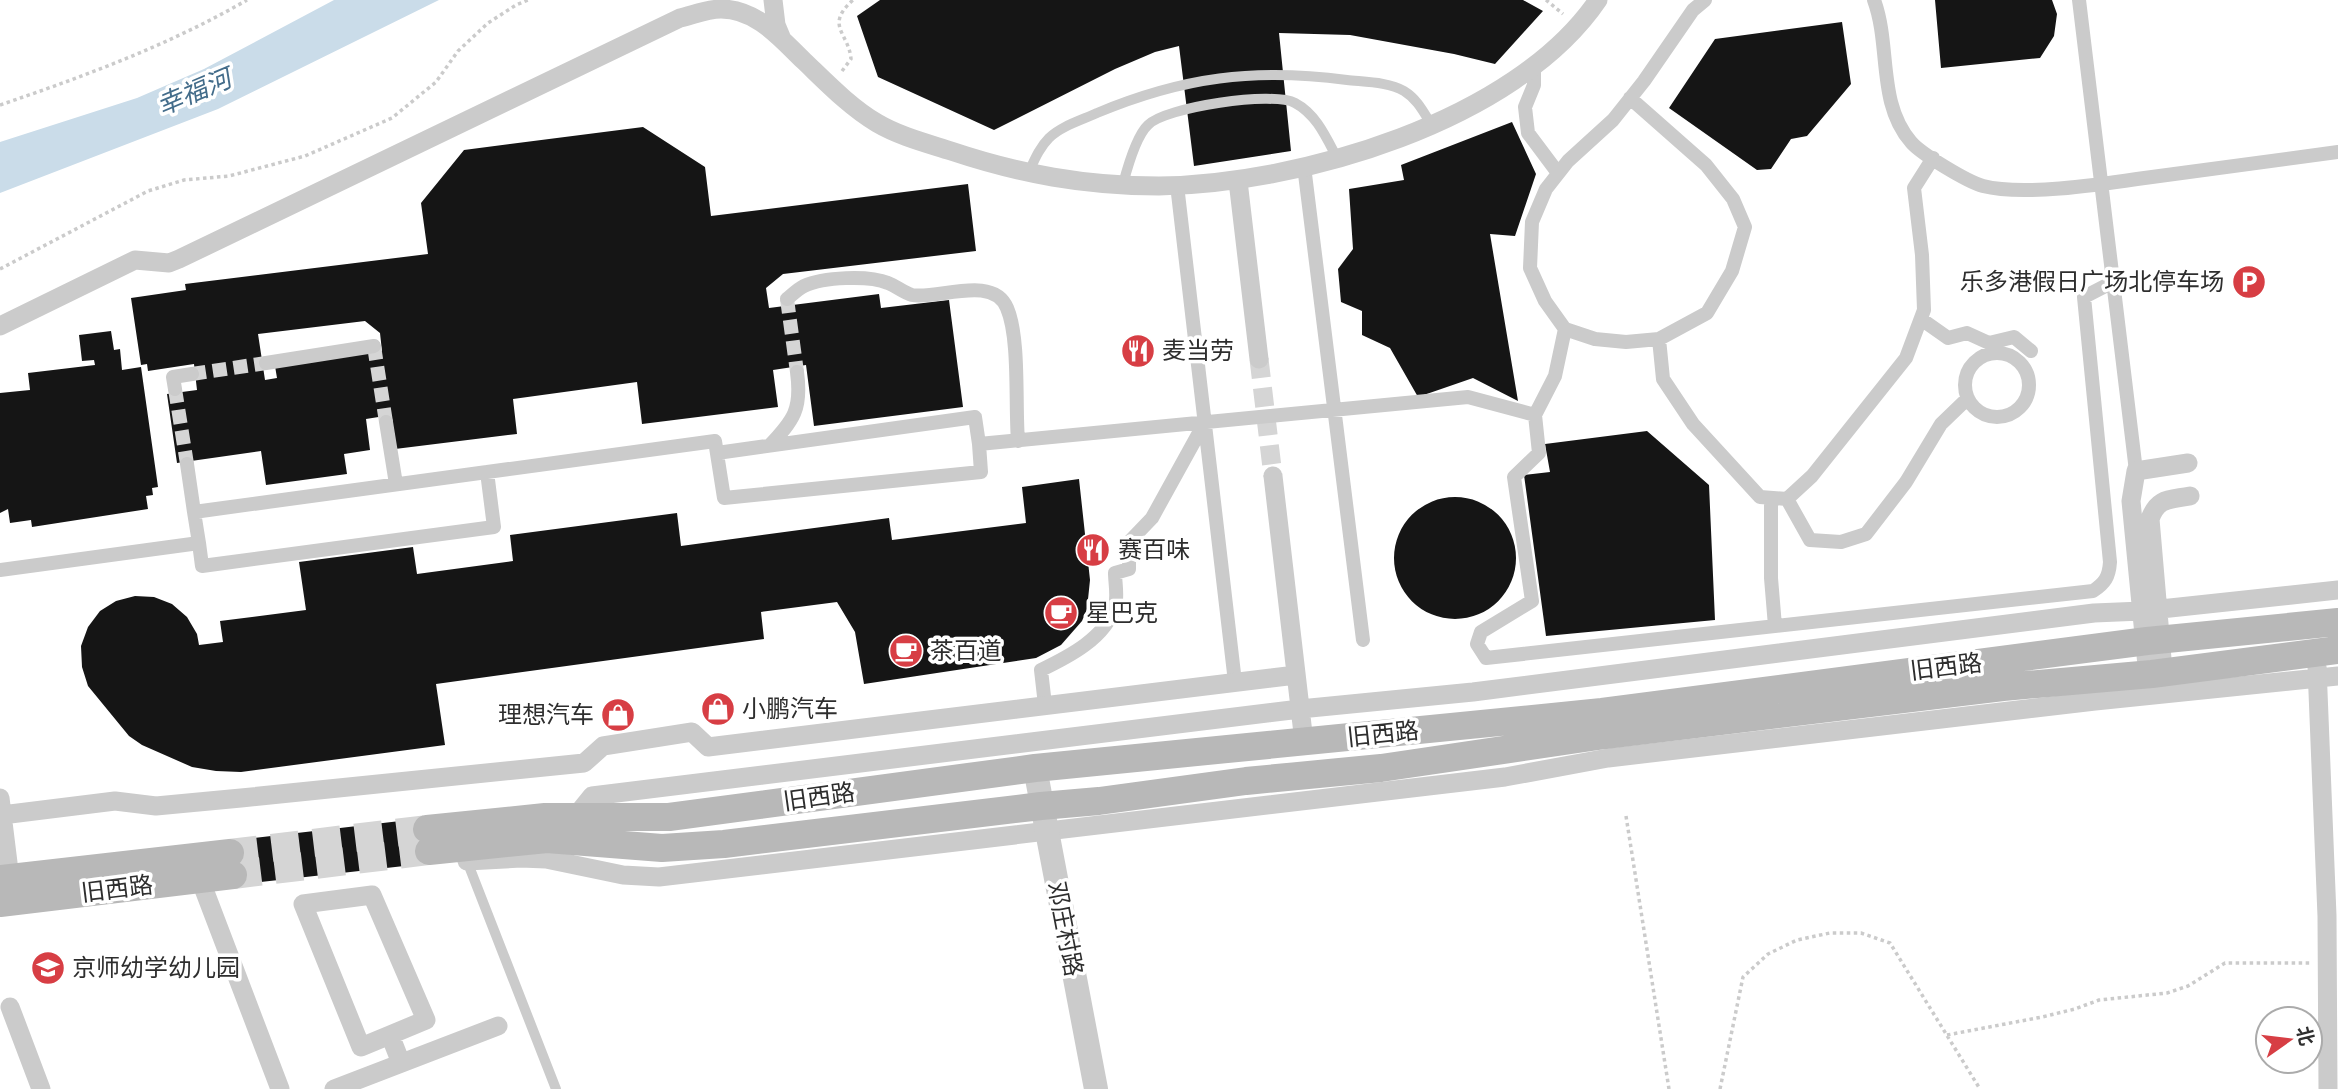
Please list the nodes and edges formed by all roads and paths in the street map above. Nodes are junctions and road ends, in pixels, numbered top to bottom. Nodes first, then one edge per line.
1 (247, 0) edge
2 (528, 0) edge
3 (716, 0) edge
4 (773, 0) edge
5 (853, 0) edge
6 (1598, 0) edge
7 (1705, 0) edge
8 (1874, 0) edge
9 (2079, 0) edge
10 (690, 15) junction
11 (781, 37) junction
12 (1534, 65) junction
13 (829, 85) junction
14 (1630, 98) junction
15 (0, 105) edge
16 (1431, 124) junction
17 (2338, 152) edge
18 (1337, 158) junction
19 (1933, 158) junction
20 (1304, 166) junction
21 (1559, 173) junction
22 (1028, 174) junction
23 (1238, 181) junction
24 (1123, 184) junction
25 (2101, 184) junction
26 (1177, 185) junction
27 (0, 269) edge
28 (2113, 282) junction
29 (787, 299) dead end
30 (1921, 319) junction
31 (0, 326) edge
32 (1565, 329) junction
33 (1659, 338) junction
34 (374, 346) dead end
35 (2000, 347) junction
36 (2031, 351) dead end
37 (1259, 359) tunnel mouth
38 (266, 363) tunnel mouth
39 (797, 372) tunnel mouth
40 (192, 374) tunnel mouth
41 (175, 388) dead end
42 (1968, 398) junction
43 (1335, 410) junction
44 (1535, 415) junction
45 (386, 422) tunnel mouth
46 (1205, 422) junction
47 (1018, 440) junction
48 (979, 444) junction
49 (769, 446) junction
50 (717, 453) junction
51 (2188, 463) dead end
52 (187, 464) tunnel mouth
53 (2136, 471) junction
54 (487, 472) junction
55 (1273, 476) tunnel mouth
56 (396, 484) junction
57 (2190, 496) dead end
58 (1771, 498) junction
59 (1787, 499) junction
60 (194, 512) junction
61 (200, 544) junction
62 (0, 570) edge
63 (2338, 590) edge
64 (2149, 610) junction
65 (1775, 626) junction
66 (1363, 640) dead end
67 (2152, 640) junction
68 (2325, 646) edge
69 (1296, 674) junction
70 (2338, 676) edge
71 (1235, 682) junction
72 (2157, 684) junction
73 (1045, 705) junction
74 (1300, 709) junction
75 (1304, 742) junction
76 (1035, 768) junction
77 (1, 807) edge
78 (1626, 816) dead end
79 (575, 817) junction
80 (1044, 819) junction
81 (466, 854) junction
82 (200, 879) junction
83 (3, 887) edge
84 (2327, 963) junction
85 (10, 1007) dead end
86 (498, 1026) dead end
87 (390, 1035) junction
88 (1947, 1035) junction
89 (401, 1063) junction
90 (41, 1089) edge
91 (280, 1089) edge
92 (334, 1089) edge
93 (556, 1089) edge
94 (1096, 1089) edge
95 (1669, 1089) edge
96 (1720, 1089) edge
97 (1980, 1089) edge
98 (2328, 1089) edge

1 - 15 path
2 - 27 path
3 - 10 street
4 - 11 street
5 - 13 path
6 - 12 street
7 - 14 street
8 - 19 street
9 - 25 street
10 - 11 street
10 - 31 street
11 - 13 street
12 - 16 street
12 - 21 street
13 - 22 street
14 - 21 street
14 - 33 street
16 - 18 street
16 - 22 lane
17 - 25 street
18 - 20 street
18 - 24 lane
19 - 25 street
19 - 30 street
20 - 23 street
20 - 43 street
21 - 32 street
22 - 24 street
23 - 26 street
23 - 37 street
24 - 26 street
25 - 28 street
26 - 46 street
28 - 53 street
28 - 65 street
29 - 47 street
30 - 35 street
30 - 59 street
32 - 33 street
32 - 44 street
33 - 58 street
34 - 38 street
35 - 36 street
35 - 42 street
35 - 42 street
39 - 49 street
40 - 41 street
42 - 59 street
43 - 44 street
43 - 46 street
43 - 66 street
44 - 65 street
45 - 56 street
46 - 47 street
46 - 71 street
46 - 73 street
47 - 48 street
48 - 49 street
48 - 50 street
49 - 50 street
50 - 54 street
51 - 53 street
52 - 60 street
53 - 64 street
54 - 56 street
54 - 61 street
55 - 69 street
56 - 60 street
57 - 64 street
58 - 59 street
58 - 65 street
60 - 61 street
61 - 62 street
63 - 64 street
64 - 67 street
64 - 74 street
67 - 68 main road, 旧西路
67 - 72 street
67 - 75 main road, 旧西路
68 - 70 street
68 - 72 main road, 旧西路
68 - 84 street
69 - 71 street
69 - 74 street
71 - 73 street
72 - 80 main road, 旧西路
73 - 77 street
74 - 75 street
74 - 79 street
75 - 76 main road, 旧西路
76 - 79 main road, 旧西路
76 - 80 street, 邓庄村路
77 - 83 street
78 - 95 path
79 - 81 main road, 旧西路
80 - 81 main road, 旧西路
80 - 94 street, 邓庄村路
81 - 93 lane
82 - 83 main road, 旧西路
82 - 83 main road, 旧西路
82 - 91 street
84 - 88 path
84 - 98 street
85 - 90 street
86 - 89 street
87 - 87 street
87 - 89 street
88 - 96 path
88 - 97 path
89 - 92 street

